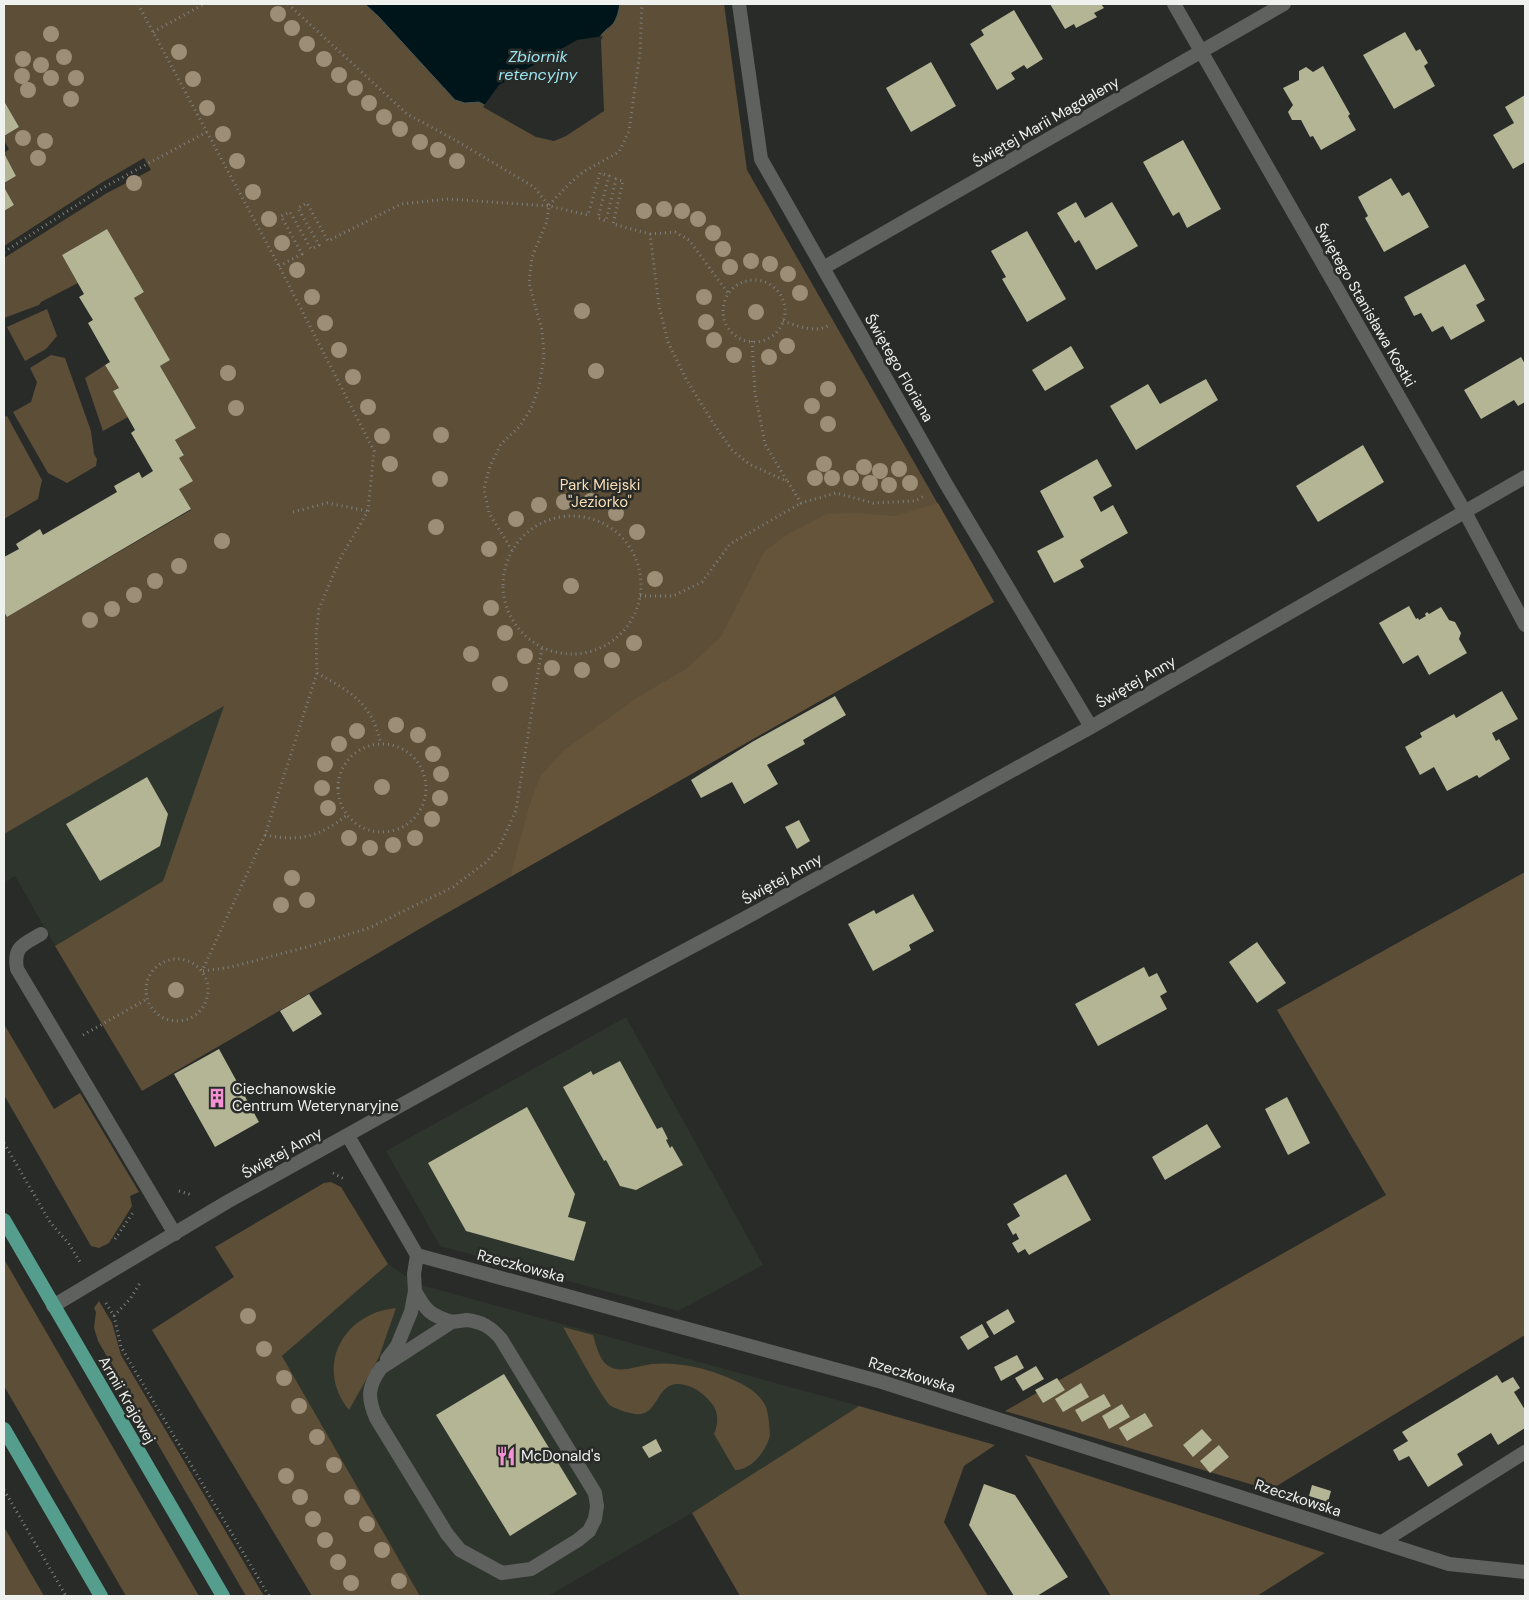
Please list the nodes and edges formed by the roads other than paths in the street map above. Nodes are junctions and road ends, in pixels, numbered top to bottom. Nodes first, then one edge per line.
1 (740, 4) edge
2 (1174, 4) edge
3 (1284, 4) edge
4 (1201, 51) junction
5 (823, 268) junction
6 (1525, 478) edge
7 (1465, 512) junction
8 (1525, 625) edge
9 (1091, 727) junction
10 (41, 934) dead end
11 (348, 1136) junction
12 (4, 1220) edge
13 (175, 1234) junction
14 (417, 1255) junction
15 (415, 1291) junction
16 (53, 1306) junction
17 (452, 1322) junction
18 (381, 1368) junction
19 (4, 1429) edge
20 (1525, 1452) edge
21 (1382, 1542) junction
22 (1525, 1572) edge
23 (101, 1596) edge
24 (223, 1596) edge

1 - 5 street, Świętego Floriana
2 - 4 street, Świętego Stanisława Kostki
3 - 4 street, Świętej Marii Magdaleny
4 - 5 street, Świętej Marii Magdaleny
4 - 7 street, Świętego Stanisława Kostki
5 - 9 street, Świętego Floriana
6 - 7 street, Świętej Anny
7 - 8 street, Świętego Stanisława Kostki
7 - 9 street, Świętej Anny
9 - 11 street, Świętej Anny
10 - 13 street
11 - 13 street, Świętej Anny
11 - 14 street
12 - 16 main road, Armii Krajowej
13 - 16 street, Świętej Anny
14 - 15 street
14 - 21 street, Rzeczkowska
15 - 17 street
15 - 18 street
16 - 24 main road, Armii Krajowej
17 - 18 street
17 - 18 street
19 - 23 main road
20 - 21 street
21 - 22 street, Rzeczkowska

